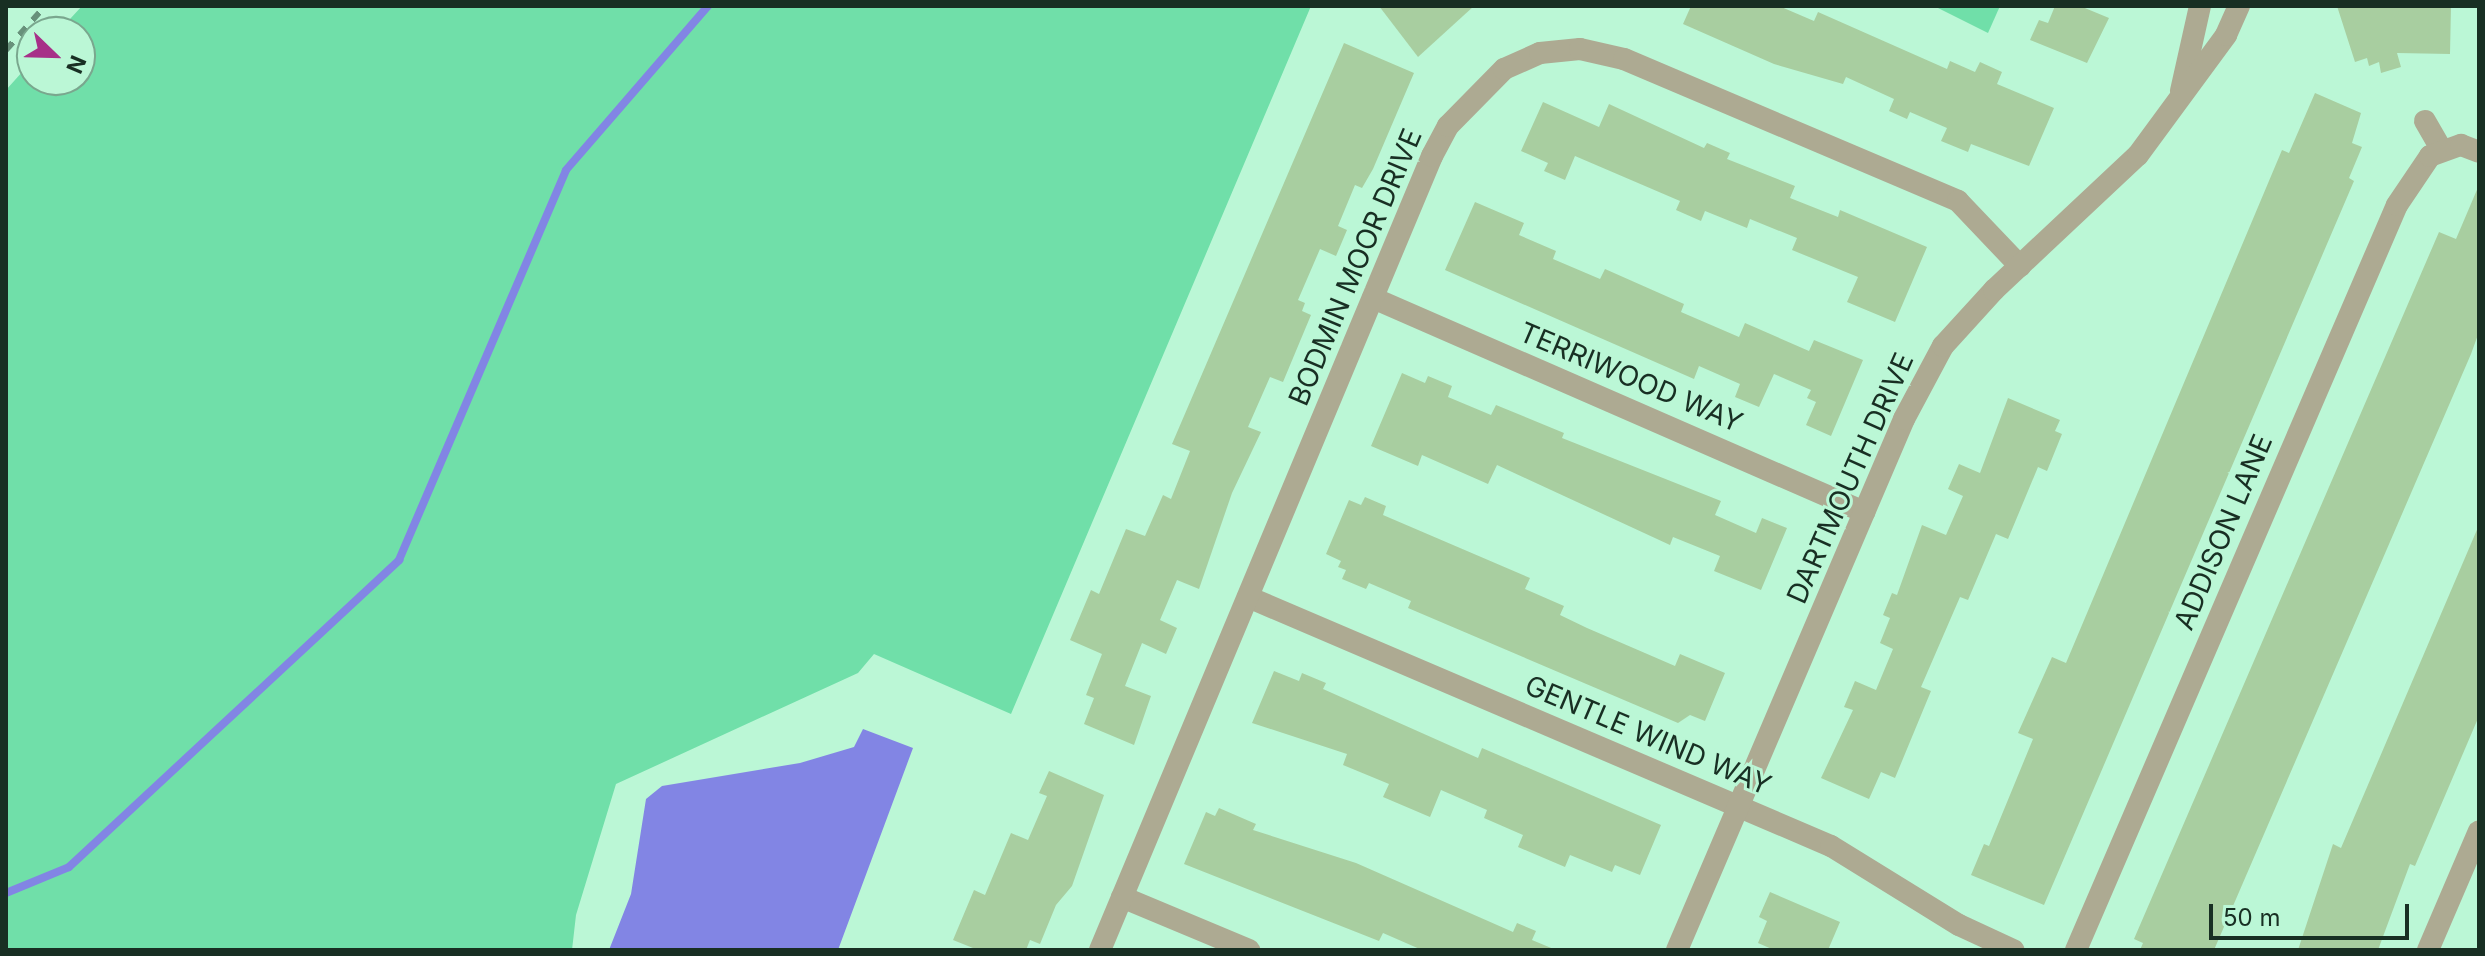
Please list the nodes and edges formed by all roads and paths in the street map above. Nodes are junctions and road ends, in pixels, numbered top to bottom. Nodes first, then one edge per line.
1 (2200, 6) edge
2 (2239, 6) edge
3 (2179, 99) junction
4 (2425, 121) dead end
5 (2442, 151) junction
6 (2479, 152) edge
7 (2020, 266) junction
8 (1373, 298) junction
9 (1864, 512) junction
10 (1248, 597) junction
11 (1738, 807) junction
12 (2479, 831) edge
13 (1122, 897) junction
14 (1100, 950) edge
15 (1249, 950) edge
16 (1677, 950) edge
17 (2013, 950) edge
18 (2076, 950) edge
19 (2428, 950) edge

1 - 3 street, DARTMOUTH DRIVE
2 - 3 street, DARTMOUTH DRIVE
3 - 7 street, DARTMOUTH DRIVE
4 - 5 street
5 - 6 street
5 - 18 street, ADDISON LANE
7 - 8 street, BODMIN MOOR DRIVE
7 - 9 street, DARTMOUTH DRIVE
8 - 9 street, TERRIWOOD WAY
8 - 10 street, BODMIN MOOR DRIVE
9 - 11 street, DARTMOUTH DRIVE
10 - 11 street, GENTLE WIND WAY
10 - 13 street, BODMIN MOOR DRIVE
11 - 16 street, DARTMOUTH DRIVE
11 - 17 street, GENTLE WIND WAY
12 - 19 street
13 - 14 street, BODMIN MOOR DRIVE
13 - 15 street

